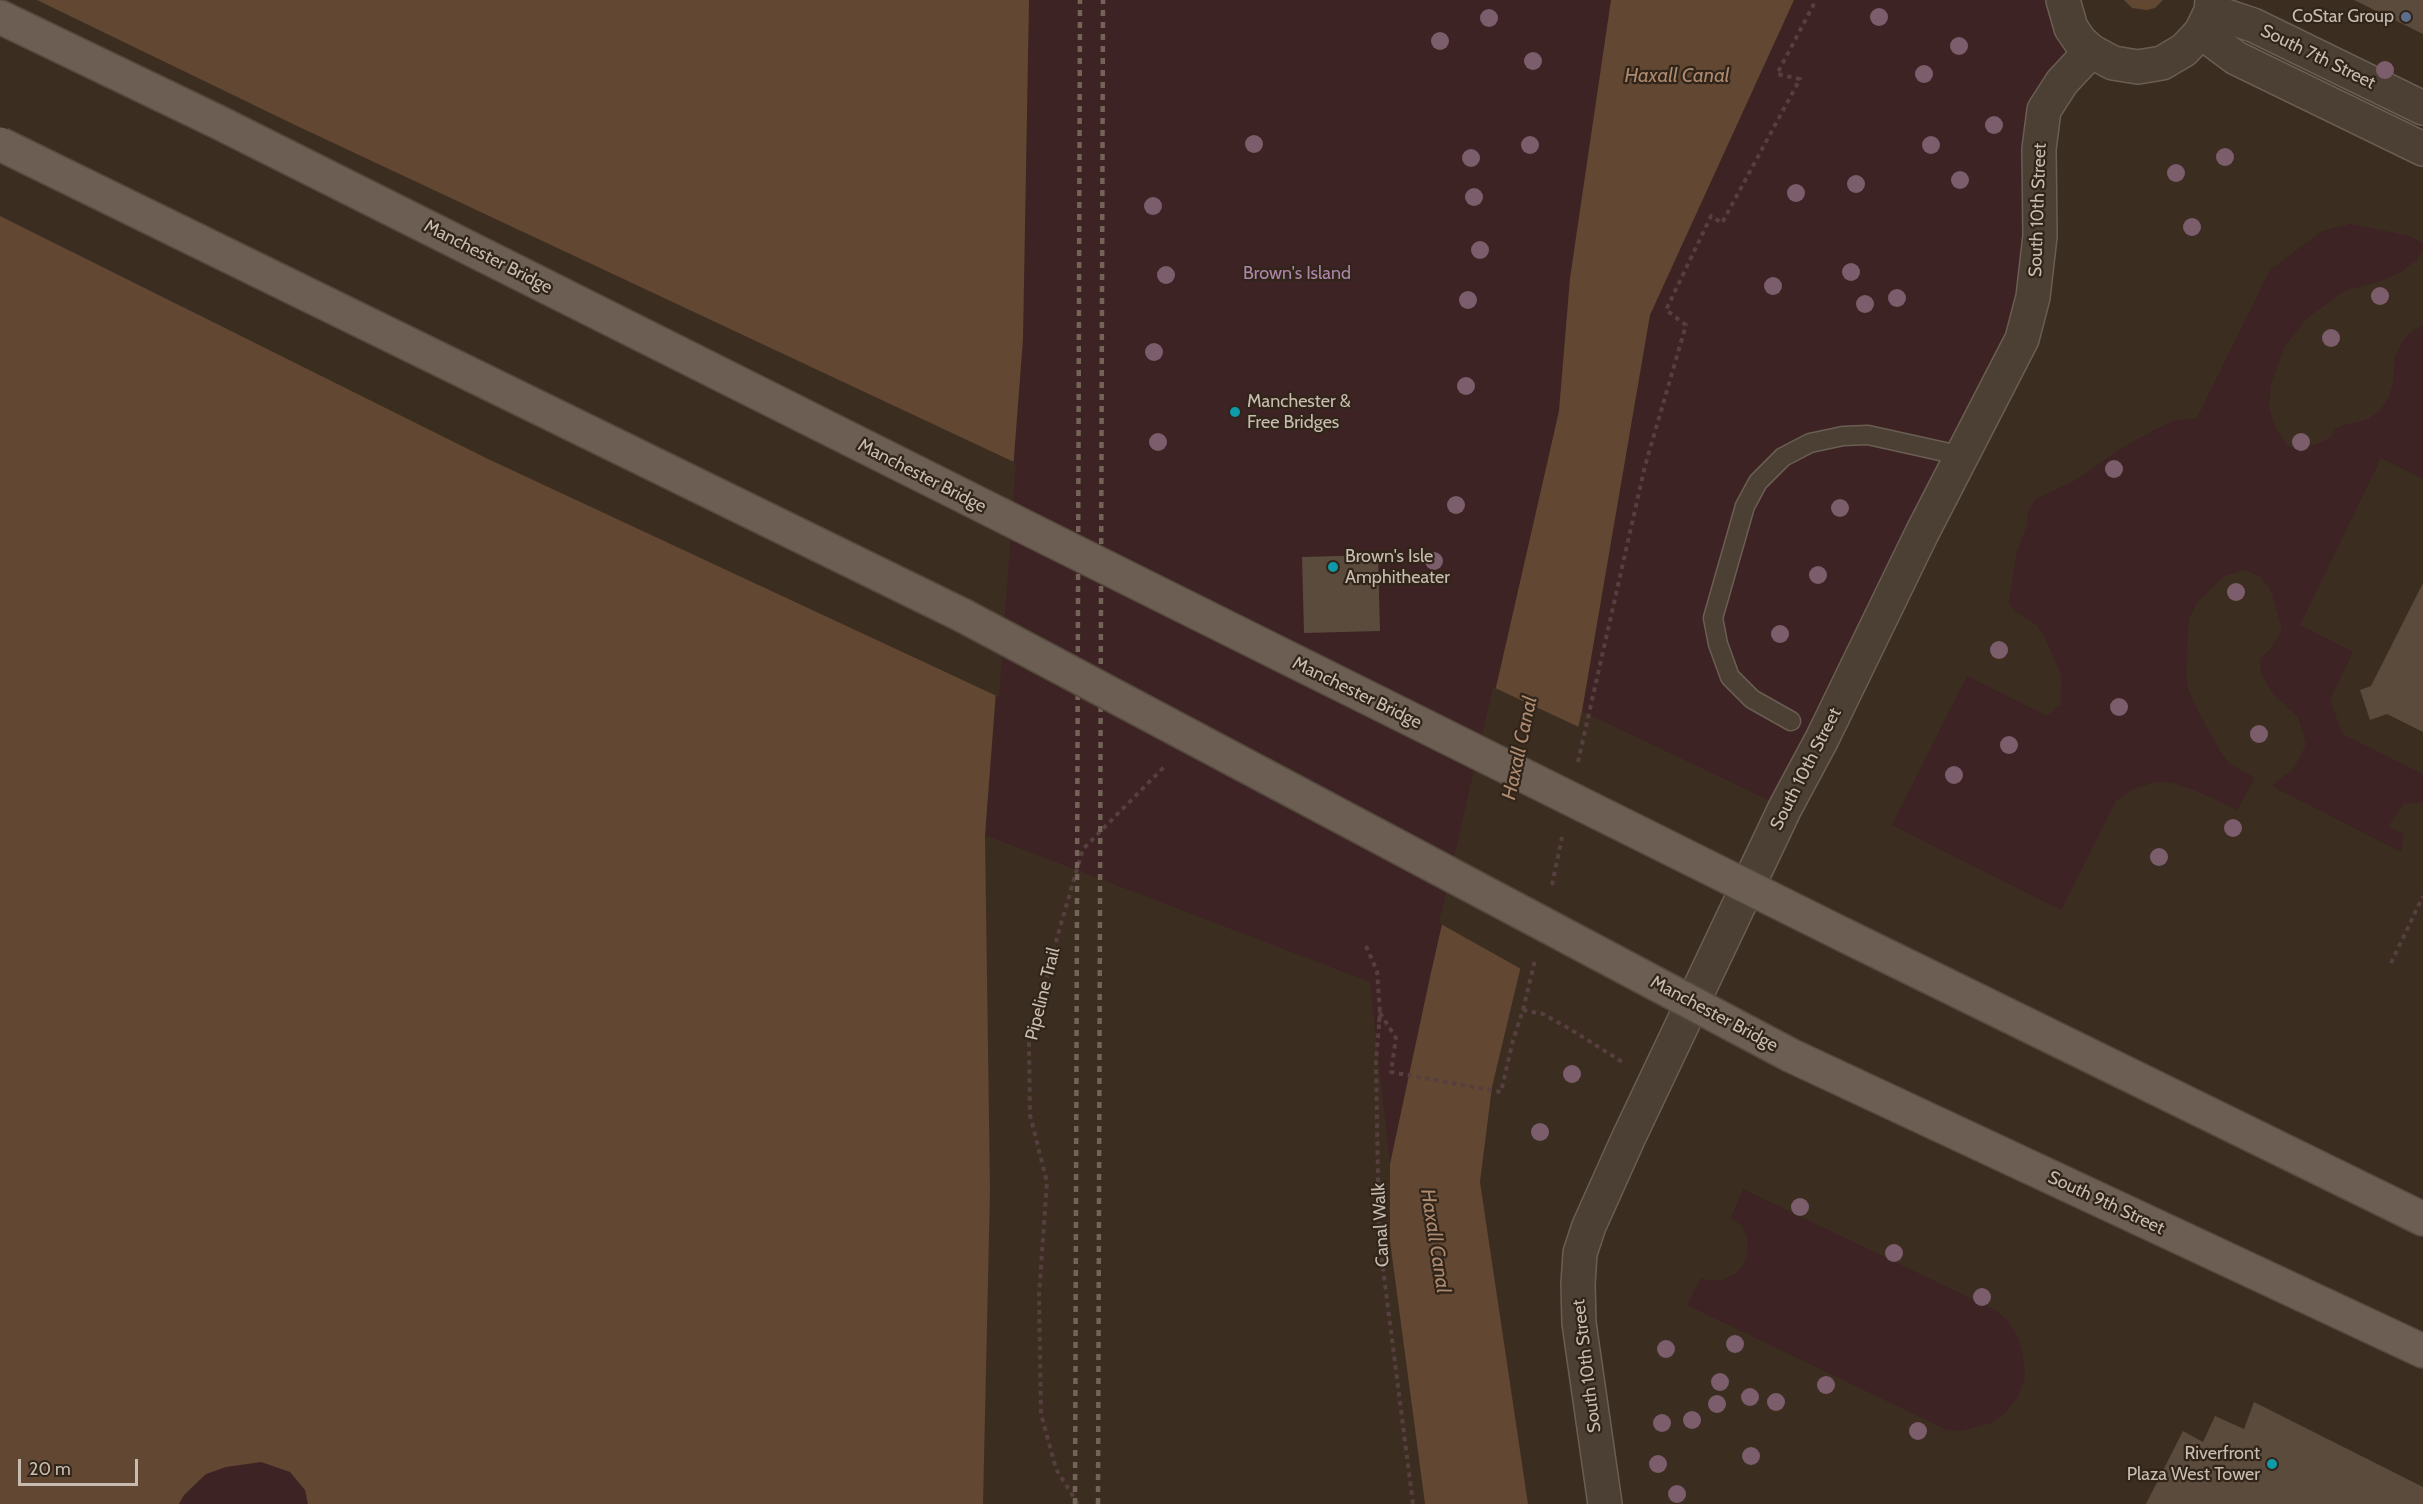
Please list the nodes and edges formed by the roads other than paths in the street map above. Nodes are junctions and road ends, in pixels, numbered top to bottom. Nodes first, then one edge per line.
1 (2063, 0) edge
2 (2208, 14) edge
3 (0, 17) edge
4 (2091, 51) junction
5 (2423, 108) edge
6 (0, 144) edge
7 (2423, 149) edge
8 (1963, 456) junction
9 (1791, 721) dead end
10 (1790, 1055) joint
11 (2423, 1219) edge
12 (2416, 1352) edge
13 (1605, 1504) edge

1 - 4 street
2 - 4 street
2 - 5 street, South 7th Street
2 - 7 street
3 - 11 main road, Manchester Bridge, bridge
4 - 8 street, South 10th Street
6 - 10 main road, Manchester Bridge, bridge
8 - 9 lane
8 - 13 street, South 10th Street
10 - 12 main road, South 9th Street

